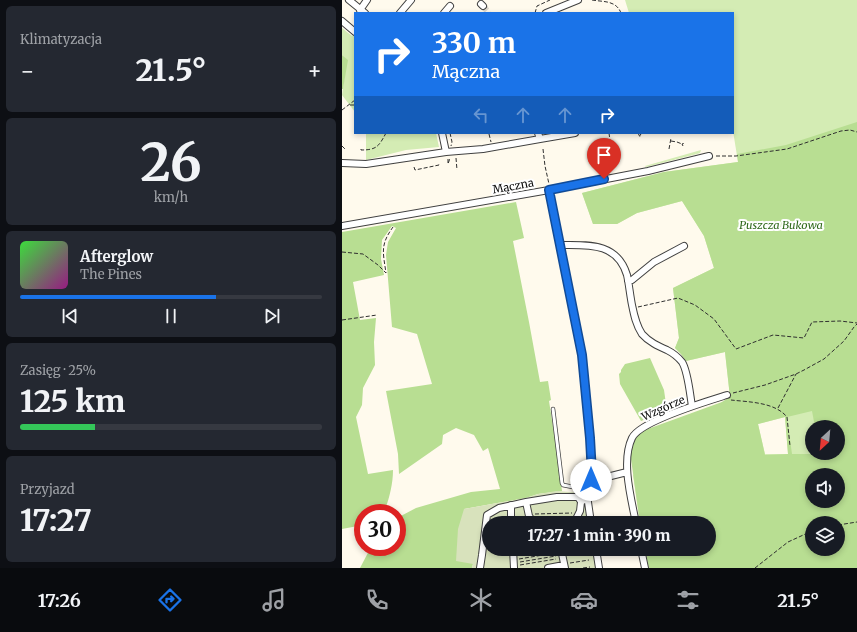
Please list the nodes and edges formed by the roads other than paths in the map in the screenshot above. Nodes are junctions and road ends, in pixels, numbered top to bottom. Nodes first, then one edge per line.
1 (349, 0) edge
2 (367, 0) edge
3 (411, 0) edge
4 (578, 0) edge
5 (450, 6) dead end
6 (362, 11) edge
7 (401, 12) edge
8 (445, 12) edge
9 (548, 12) edge
10 (342, 21) edge
11 (354, 31) edge
12 (442, 134) edge
13 (563, 134) edge
14 (539, 136) edge
15 (446, 152) junction
16 (709, 156) road end
17 (342, 163) edge
18 (549, 190) junction
19 (342, 226) edge
20 (560, 245) junction
21 (684, 246) dead end
22 (628, 281) junction
23 (729, 397) road end
24 (692, 406) junction
25 (553, 409) dead end
26 (627, 472) junction
27 (591, 480) junction
28 (588, 490) junction
29 (586, 500) junction
30 (526, 502) junction
31 (511, 505) junction
32 (511, 516) edge
33 (530, 516) edge
34 (578, 516) edge
35 (589, 516) edge
36 (635, 516) edge
37 (597, 556) edge
38 (642, 556) edge
39 (563, 558) edge
40 (480, 568) edge
41 (548, 568) edge
42 (599, 568) edge
43 (645, 568) edge

1 - 6 street
2 - 6 street
3 - 7 street
4 - 9 street
5 - 8 street
10 - 11 street
12 - 15 street
13 - 14 street
14 - 15 street
15 - 17 street
16 - 18 street, Mączna
18 - 19 street, Mączna
18 - 20 street
20 - 22 street
20 - 27 street
21 - 22 street
22 - 24 street
23 - 24 street, Wzgórze
24 - 26 street, Wzgórze
25 - 28 lane
26 - 27 street
26 - 36 street, Wzgórze
27 - 28 street
28 - 29 street
29 - 30 street
29 - 34 street
29 - 35 street
30 - 31 street
30 - 33 street
31 - 32 street
31 - 40 street
37 - 42 street
38 - 43 street
39 - 41 street

